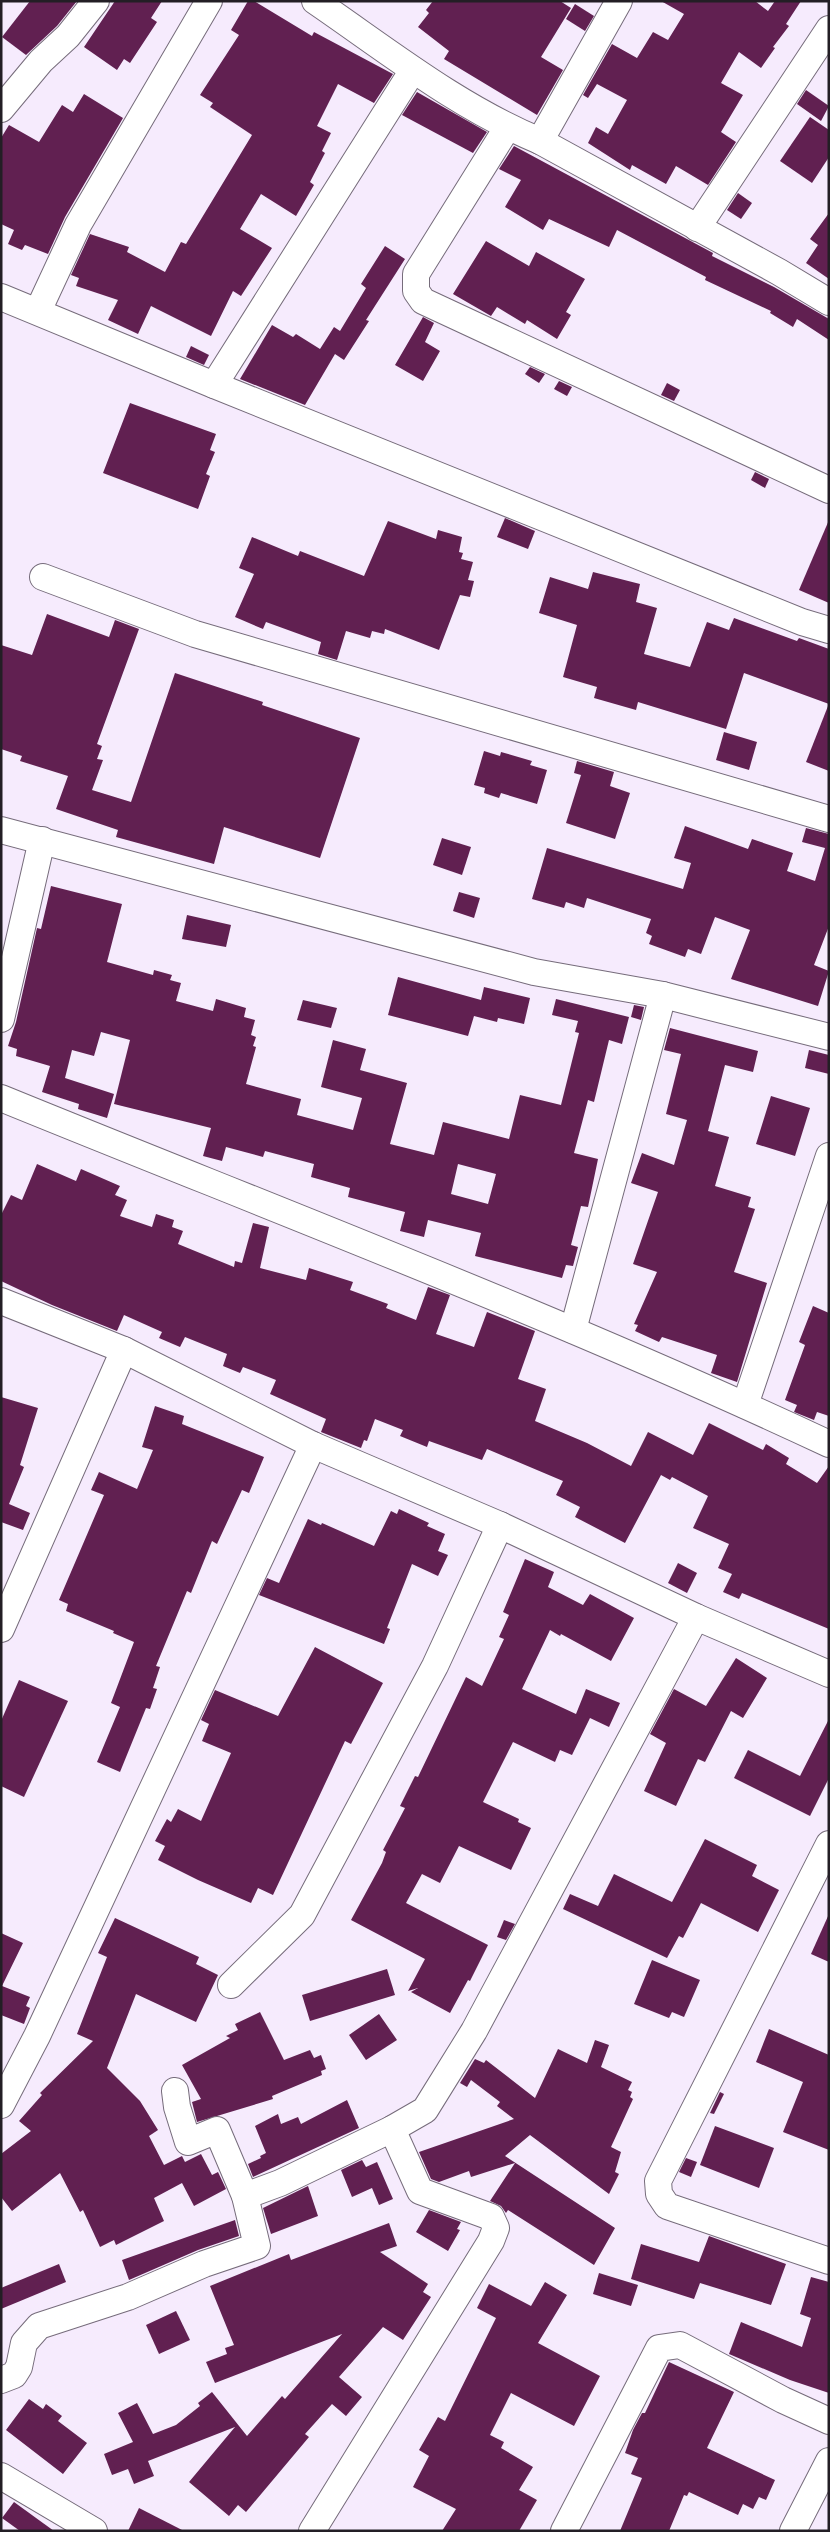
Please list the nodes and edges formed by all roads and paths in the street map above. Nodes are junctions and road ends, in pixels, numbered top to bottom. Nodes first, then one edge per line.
1 (96, 1) edge
2 (209, 1) edge
3 (315, 1) edge
4 (619, 1) edge
5 (829, 29) edge
6 (413, 70) junction
7 (1, 109) edge
8 (508, 128) junction
9 (540, 141) junction
10 (697, 228) junction
11 (1, 297) edge
12 (829, 302) edge
13 (38, 311) junction
14 (214, 386) junction
15 (829, 490) edge
16 (43, 577) dead end
17 (829, 630) edge
18 (829, 819) edge
19 (1, 830) edge
20 (42, 840) junction
21 (663, 995) junction
22 (1, 1019) edge
23 (829, 1037) edge
24 (1, 1098) edge
25 (829, 1156) edge
26 (1, 1301) edge
27 (573, 1330) junction
28 (124, 1350) junction
29 (745, 1405) junction
30 (829, 1444) edge
31 (313, 1445) junction
32 (500, 1525) junction
33 (696, 1617) junction
34 (1, 1629) edge
35 (829, 1674) edge
36 (829, 1844) edge
37 (231, 1985) dead end
38 (175, 2090) dead end
39 (1, 2105) edge
40 (392, 2129) junction
41 (245, 2196) junction
42 (828, 2259) edge
43 (1, 2380) edge
44 (829, 2421) edge
45 (829, 2461) edge
46 (1, 2476) edge
47 (94, 2531) edge
48 (312, 2531) edge
49 (564, 2531) edge
50 (793, 2531) edge

1 - 7 street
2 - 13 street
3 - 6 street
4 - 9 street
5 - 10 street
6 - 8 street
6 - 14 street
8 - 9 street
8 - 15 street
9 - 10 street
10 - 12 street
11 - 13 street
13 - 14 street
14 - 17 street
16 - 18 street
19 - 20 street
20 - 21 street
20 - 22 street
21 - 23 street
21 - 27 street
24 - 27 street
25 - 29 street
26 - 28 street
27 - 29 street
28 - 31 street
28 - 34 street
29 - 30 street
31 - 32 street
31 - 39 street
32 - 33 street
32 - 37 street
33 - 35 street
33 - 40 street
36 - 42 street
38 - 41 street
40 - 41 street
40 - 48 street
41 - 43 street
44 - 49 street
45 - 50 street
46 - 47 street

